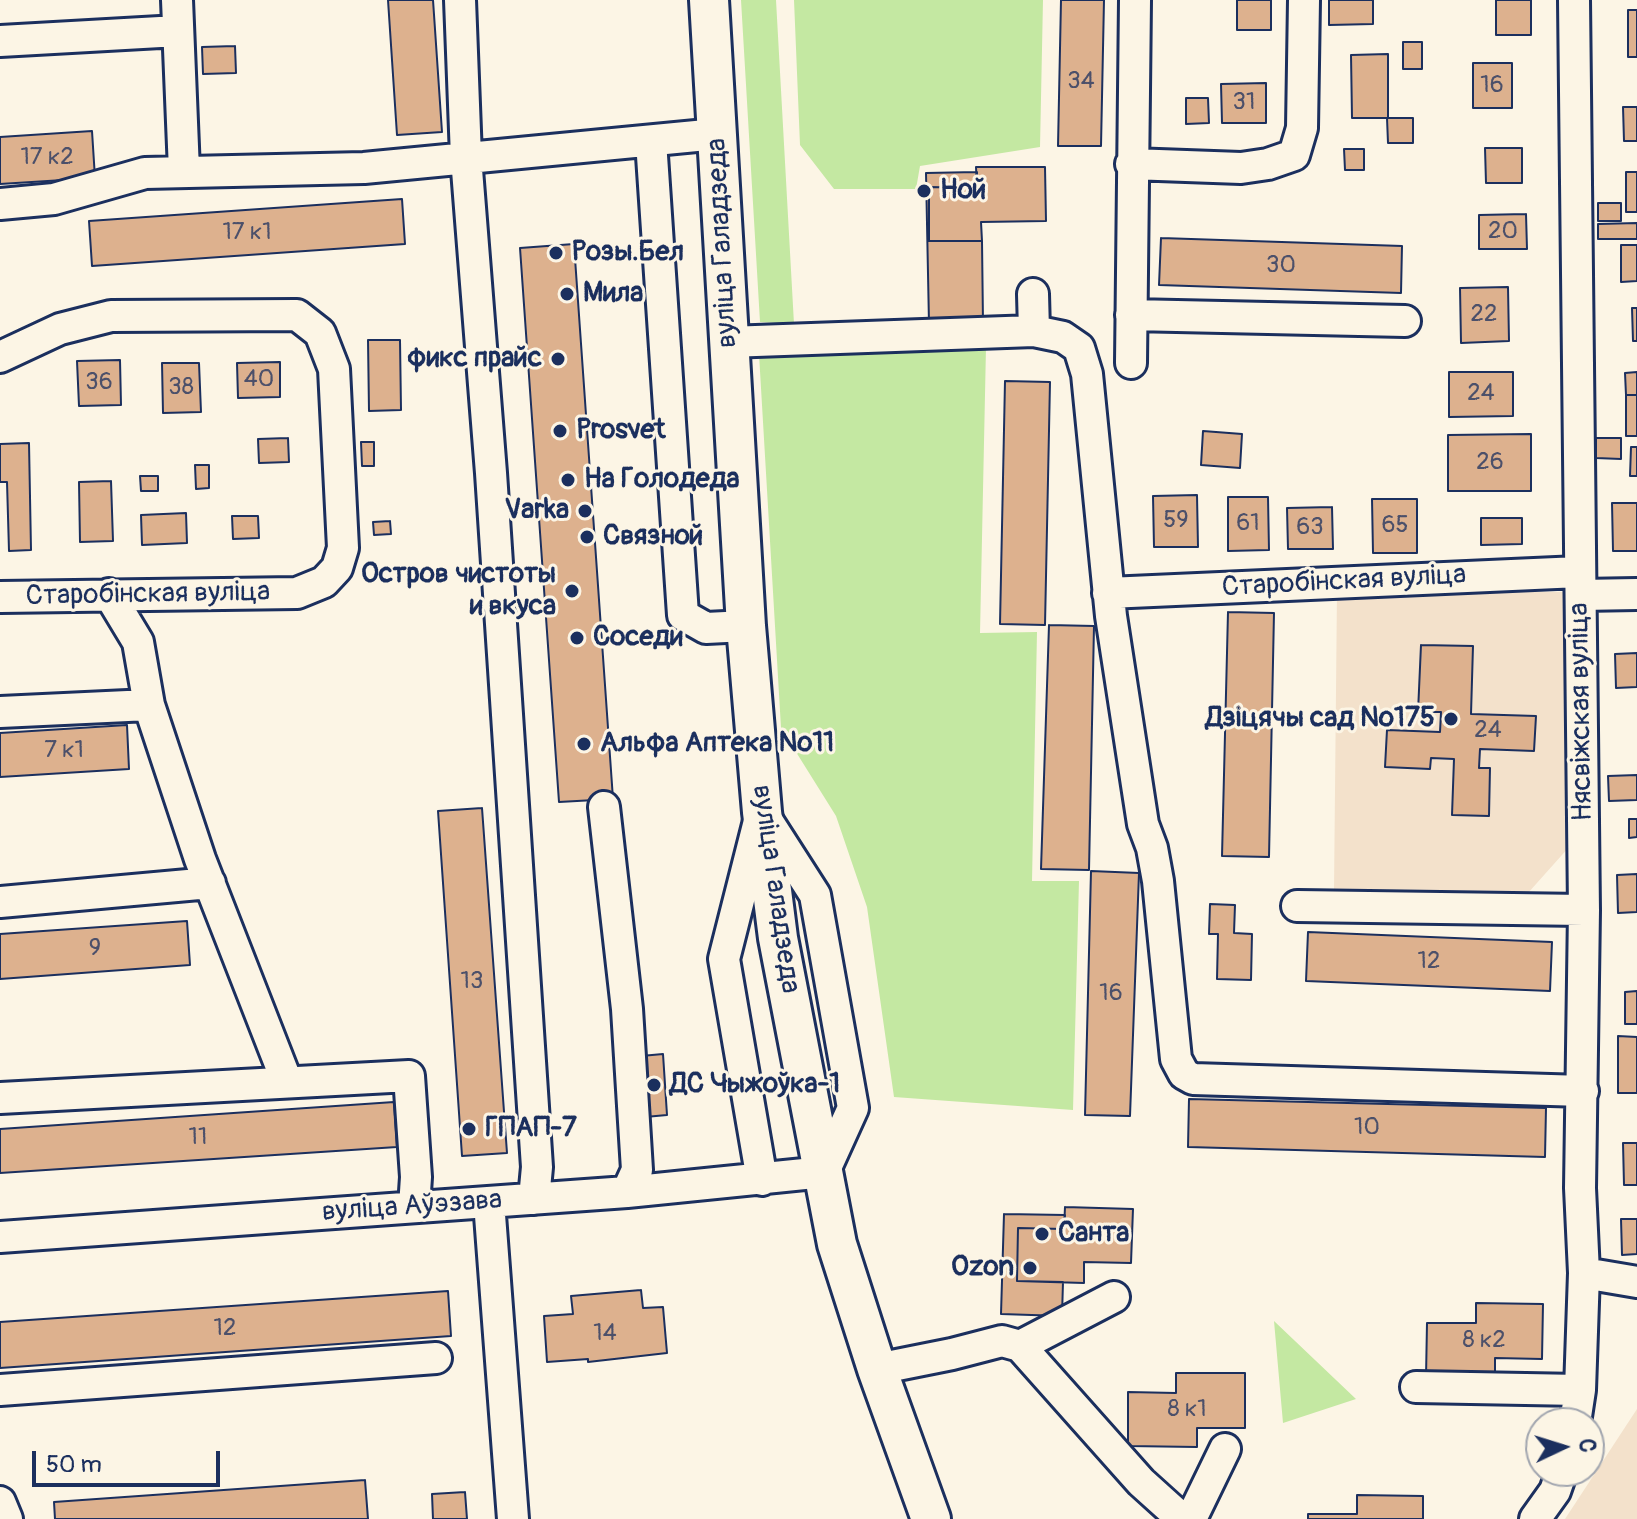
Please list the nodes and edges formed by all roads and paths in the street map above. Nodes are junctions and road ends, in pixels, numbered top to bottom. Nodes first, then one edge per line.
1 (177, 0) edge
2 (460, 0) edge
3 (709, 0) edge
4 (1135, 0) edge
5 (1304, 0) edge
6 (1574, 0) edge
7 (178, 31) junction
8 (0, 41) edge
9 (717, 134) junction
10 (651, 141) junction
11 (466, 157) junction
12 (1131, 164) junction
13 (184, 171) junction
14 (0, 204) edge
15 (1033, 294) dead end
16 (1131, 315) junction
17 (1405, 321) dead end
18 (1034, 331) junction
19 (728, 342) junction
20 (0, 357) edge
21 (1131, 363) dead end
22 (1580, 583) junction
23 (1108, 593) junction
24 (109, 594) junction
25 (1637, 594) edge
26 (0, 597) edge
27 (746, 626) junction
28 (149, 705) junction
29 (0, 712) edge
30 (604, 807) dead end
31 (762, 812) junction
32 (210, 883) junction
33 (0, 902) edge
34 (1297, 906) dead end
35 (1584, 910) junction
36 (287, 1082) junction
37 (1583, 1091) junction
38 (0, 1098) edge
39 (824, 1172) junction
40 (762, 1180) junction
41 (627, 1192) junction
42 (534, 1199) junction
43 (489, 1202) junction
44 (414, 1207) junction
45 (0, 1237) edge
46 (1584, 1273) junction
47 (1637, 1282) edge
48 (1114, 1297) dead end
49 (1020, 1346) junction
50 (436, 1358) dead end
51 (877, 1369) junction
52 (1416, 1387) dead end
53 (0, 1390) edge
54 (1580, 1390) junction
55 (1577, 1407) edge
56 (1225, 1449) dead end
57 (1556, 1487) edge
58 (0, 1502) edge
59 (7, 1519) edge
60 (513, 1519) edge
61 (931, 1519) edge
62 (1182, 1519) edge
63 (1191, 1519) edge
64 (1535, 1519) edge

1 - 7 street
2 - 11 street
3 - 9 main road, вуліца Галадзеда
4 - 12 street
5 - 12 street
6 - 22 street, Нясвіжская вуліца
7 - 8 street
7 - 13 street
9 - 10 street
9 - 19 main road, вуліца Галадзеда
10 - 11 street
10 - 27 street
11 - 13 street
11 - 42 street
12 - 16 street
13 - 14 street
15 - 18 street
16 - 17 street
16 - 21 street
18 - 19 street
18 - 23 street
19 - 27 main road, вуліца Галадзеда
20 - 24 street, Старобінская вуліца
22 - 23 street, Старобінская вуліца
22 - 25 street, Старобінская вуліца
22 - 35 street, Нясвіжская вуліца
23 - 37 street
24 - 26 street, Старобінская вуліца
24 - 28 street
27 - 31 main road, вуліца Галадзеда
28 - 29 street
28 - 32 street
30 - 41 street
31 - 39 main road, вуліца Галадзеда
31 - 40 street
32 - 33 street
32 - 36 street
34 - 35 street
35 - 37 street, Нясвіжская вуліца
36 - 38 street
36 - 44 street
37 - 46 street, Нясвіжская вуліца
39 - 40 street, вуліца Аўэзава
39 - 51 main road, вуліца Галадзеда
40 - 41 street, вуліца Аўэзава
41 - 42 street, вуліца Аўэзава
42 - 43 street, вуліца Аўэзава
43 - 44 street, вуліца Аўэзава
43 - 60 street
44 - 45 street, вуліца Аўэзава
46 - 47 street
46 - 54 street, Нясвіжская вуліца
48 - 49 street
49 - 51 street
49 - 62 street
50 - 53 street
51 - 61 main road, вуліца Галадзеда
52 - 54 street
54 - 55 street, Нясвіжская вуліца
56 - 63 street
57 - 64 street
58 - 59 street

